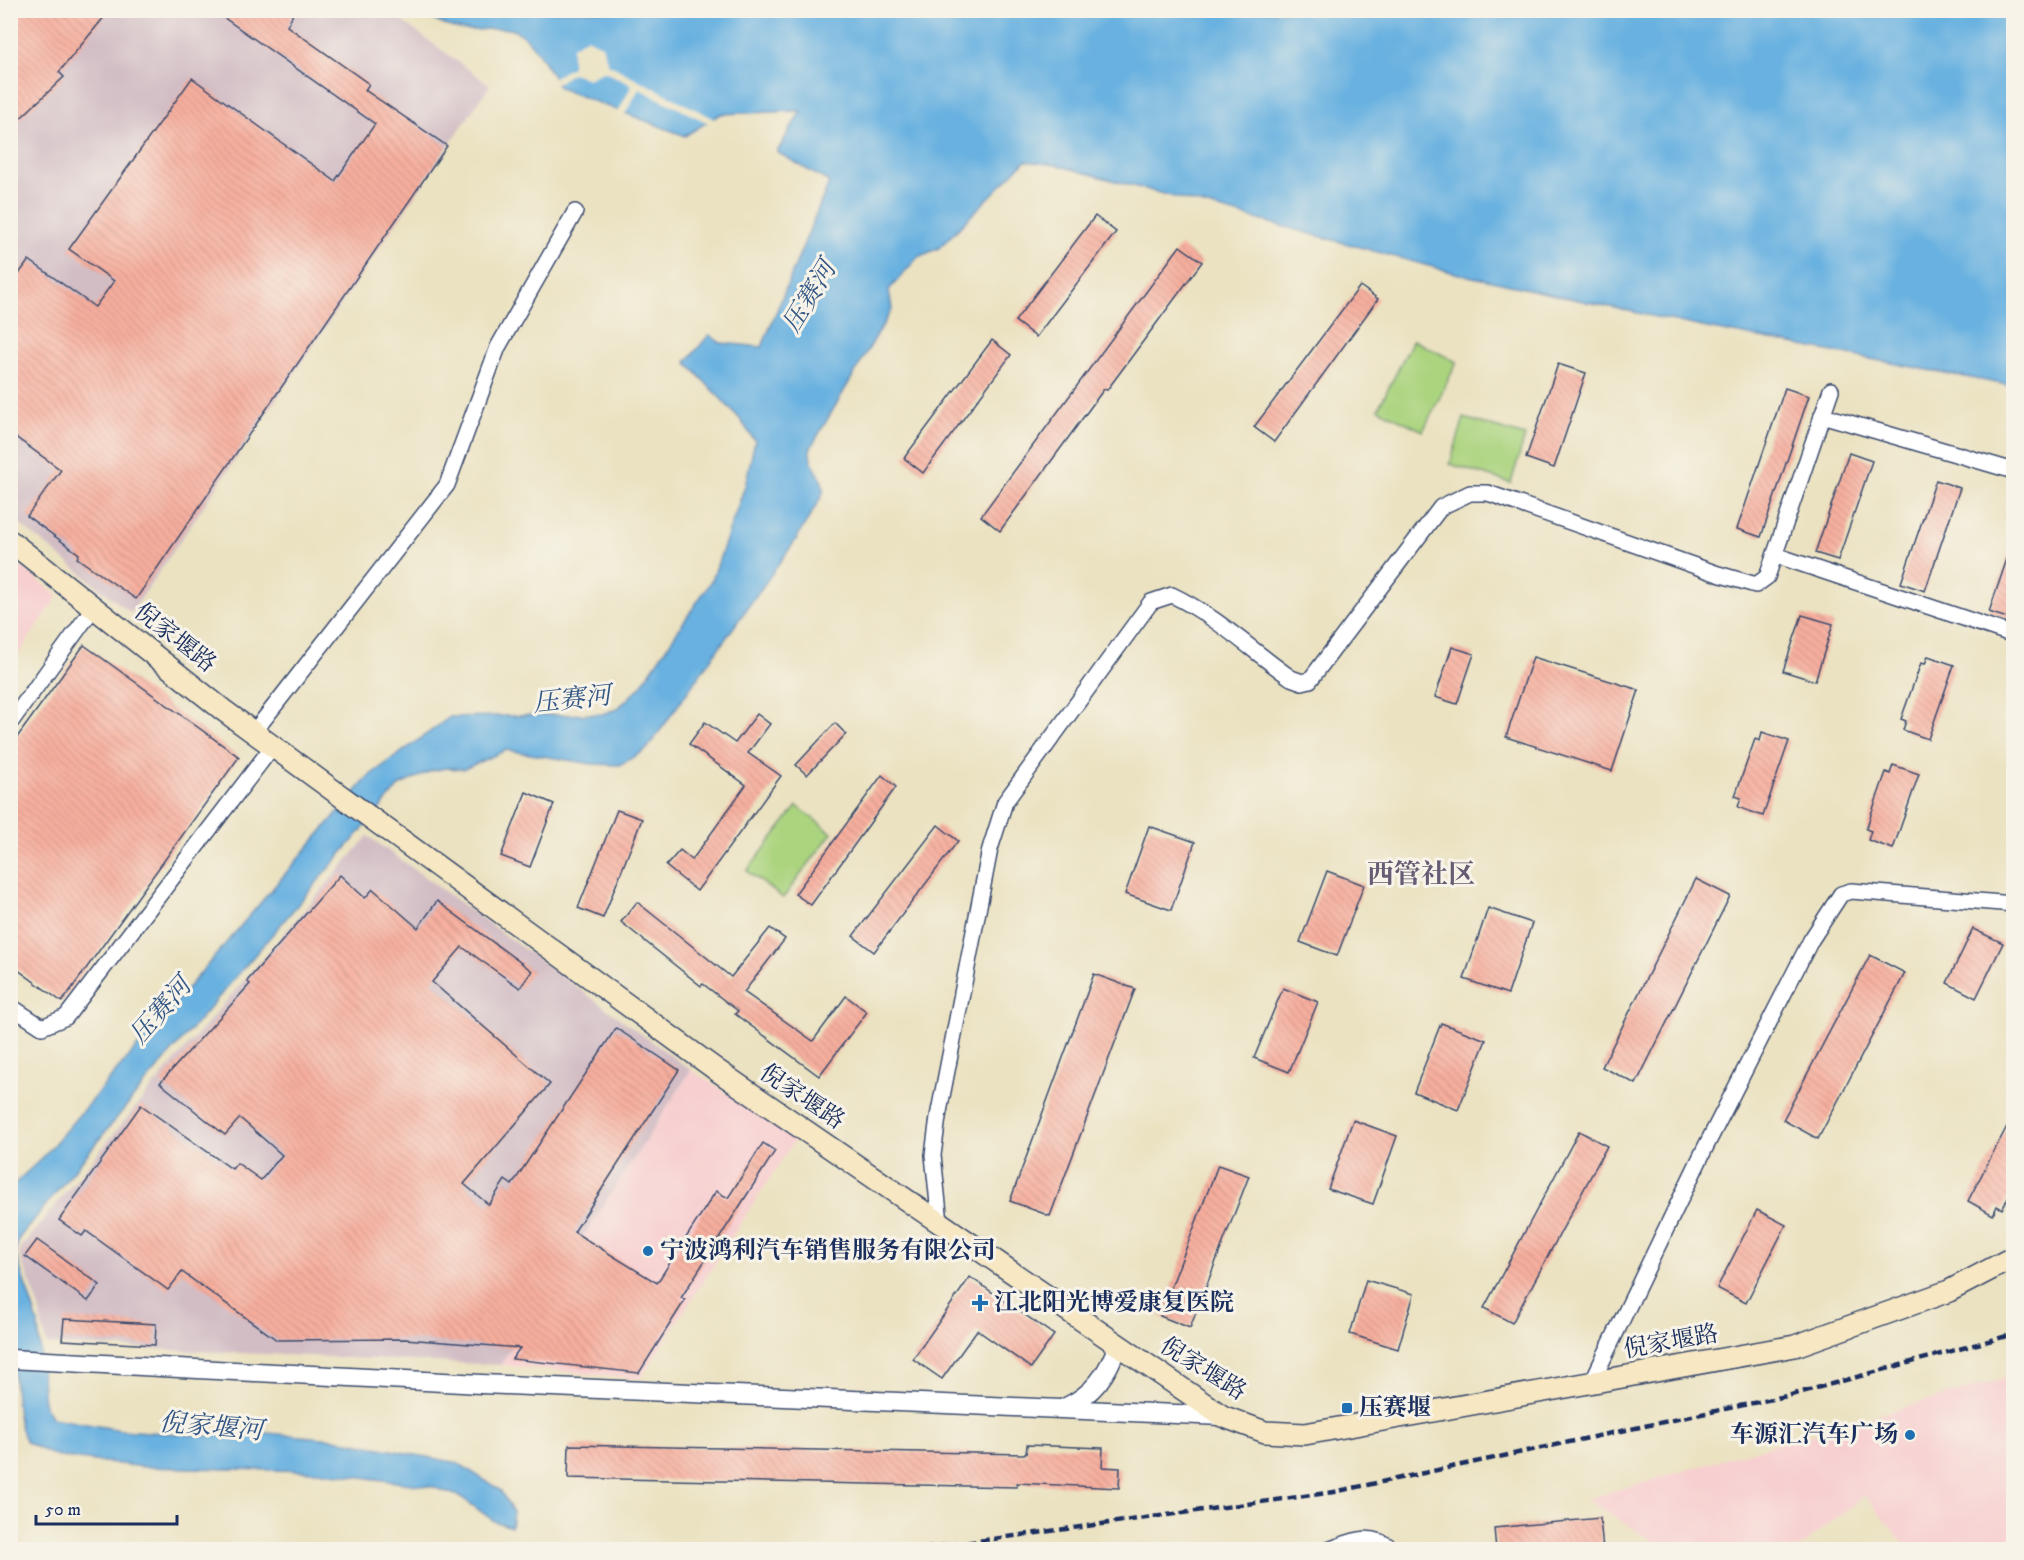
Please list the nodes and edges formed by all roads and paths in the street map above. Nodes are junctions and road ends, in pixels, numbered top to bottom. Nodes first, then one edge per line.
1 (575, 212) dead end
2 (1831, 390) dead end
3 (1822, 415) junction
4 (2013, 471) edge
5 (10, 541) edge
6 (1775, 555) junction
7 (94, 607) junction
8 (2013, 635) edge
9 (10, 723) edge
10 (254, 732) junction
11 (273, 746) junction
12 (2013, 904) edge
13 (10, 1006) edge
14 (940, 1223) junction
15 (2013, 1257) edge
16 (1118, 1344) junction
17 (10, 1359) edge
18 (1592, 1382) junction
19 (1062, 1409) junction
20 (1222, 1416) junction
21 (1328, 1550) edge
22 (1394, 1550) edge

1 - 10 street
2 - 3 street
3 - 4 street
3 - 6 street
5 - 7 main road, 倪家堰路
6 - 8 street
6 - 14 street
7 - 9 street
7 - 10 main road, 倪家堰路
10 - 11 main road, 倪家堰路
11 - 13 street
11 - 14 main road, 倪家堰路
12 - 18 street
14 - 16 main road, 倪家堰路
15 - 18 main road, 倪家堰路
16 - 19 street
16 - 20 main road, 倪家堰路
17 - 19 street
18 - 20 main road, 倪家堰路
19 - 20 street
21 - 22 street

